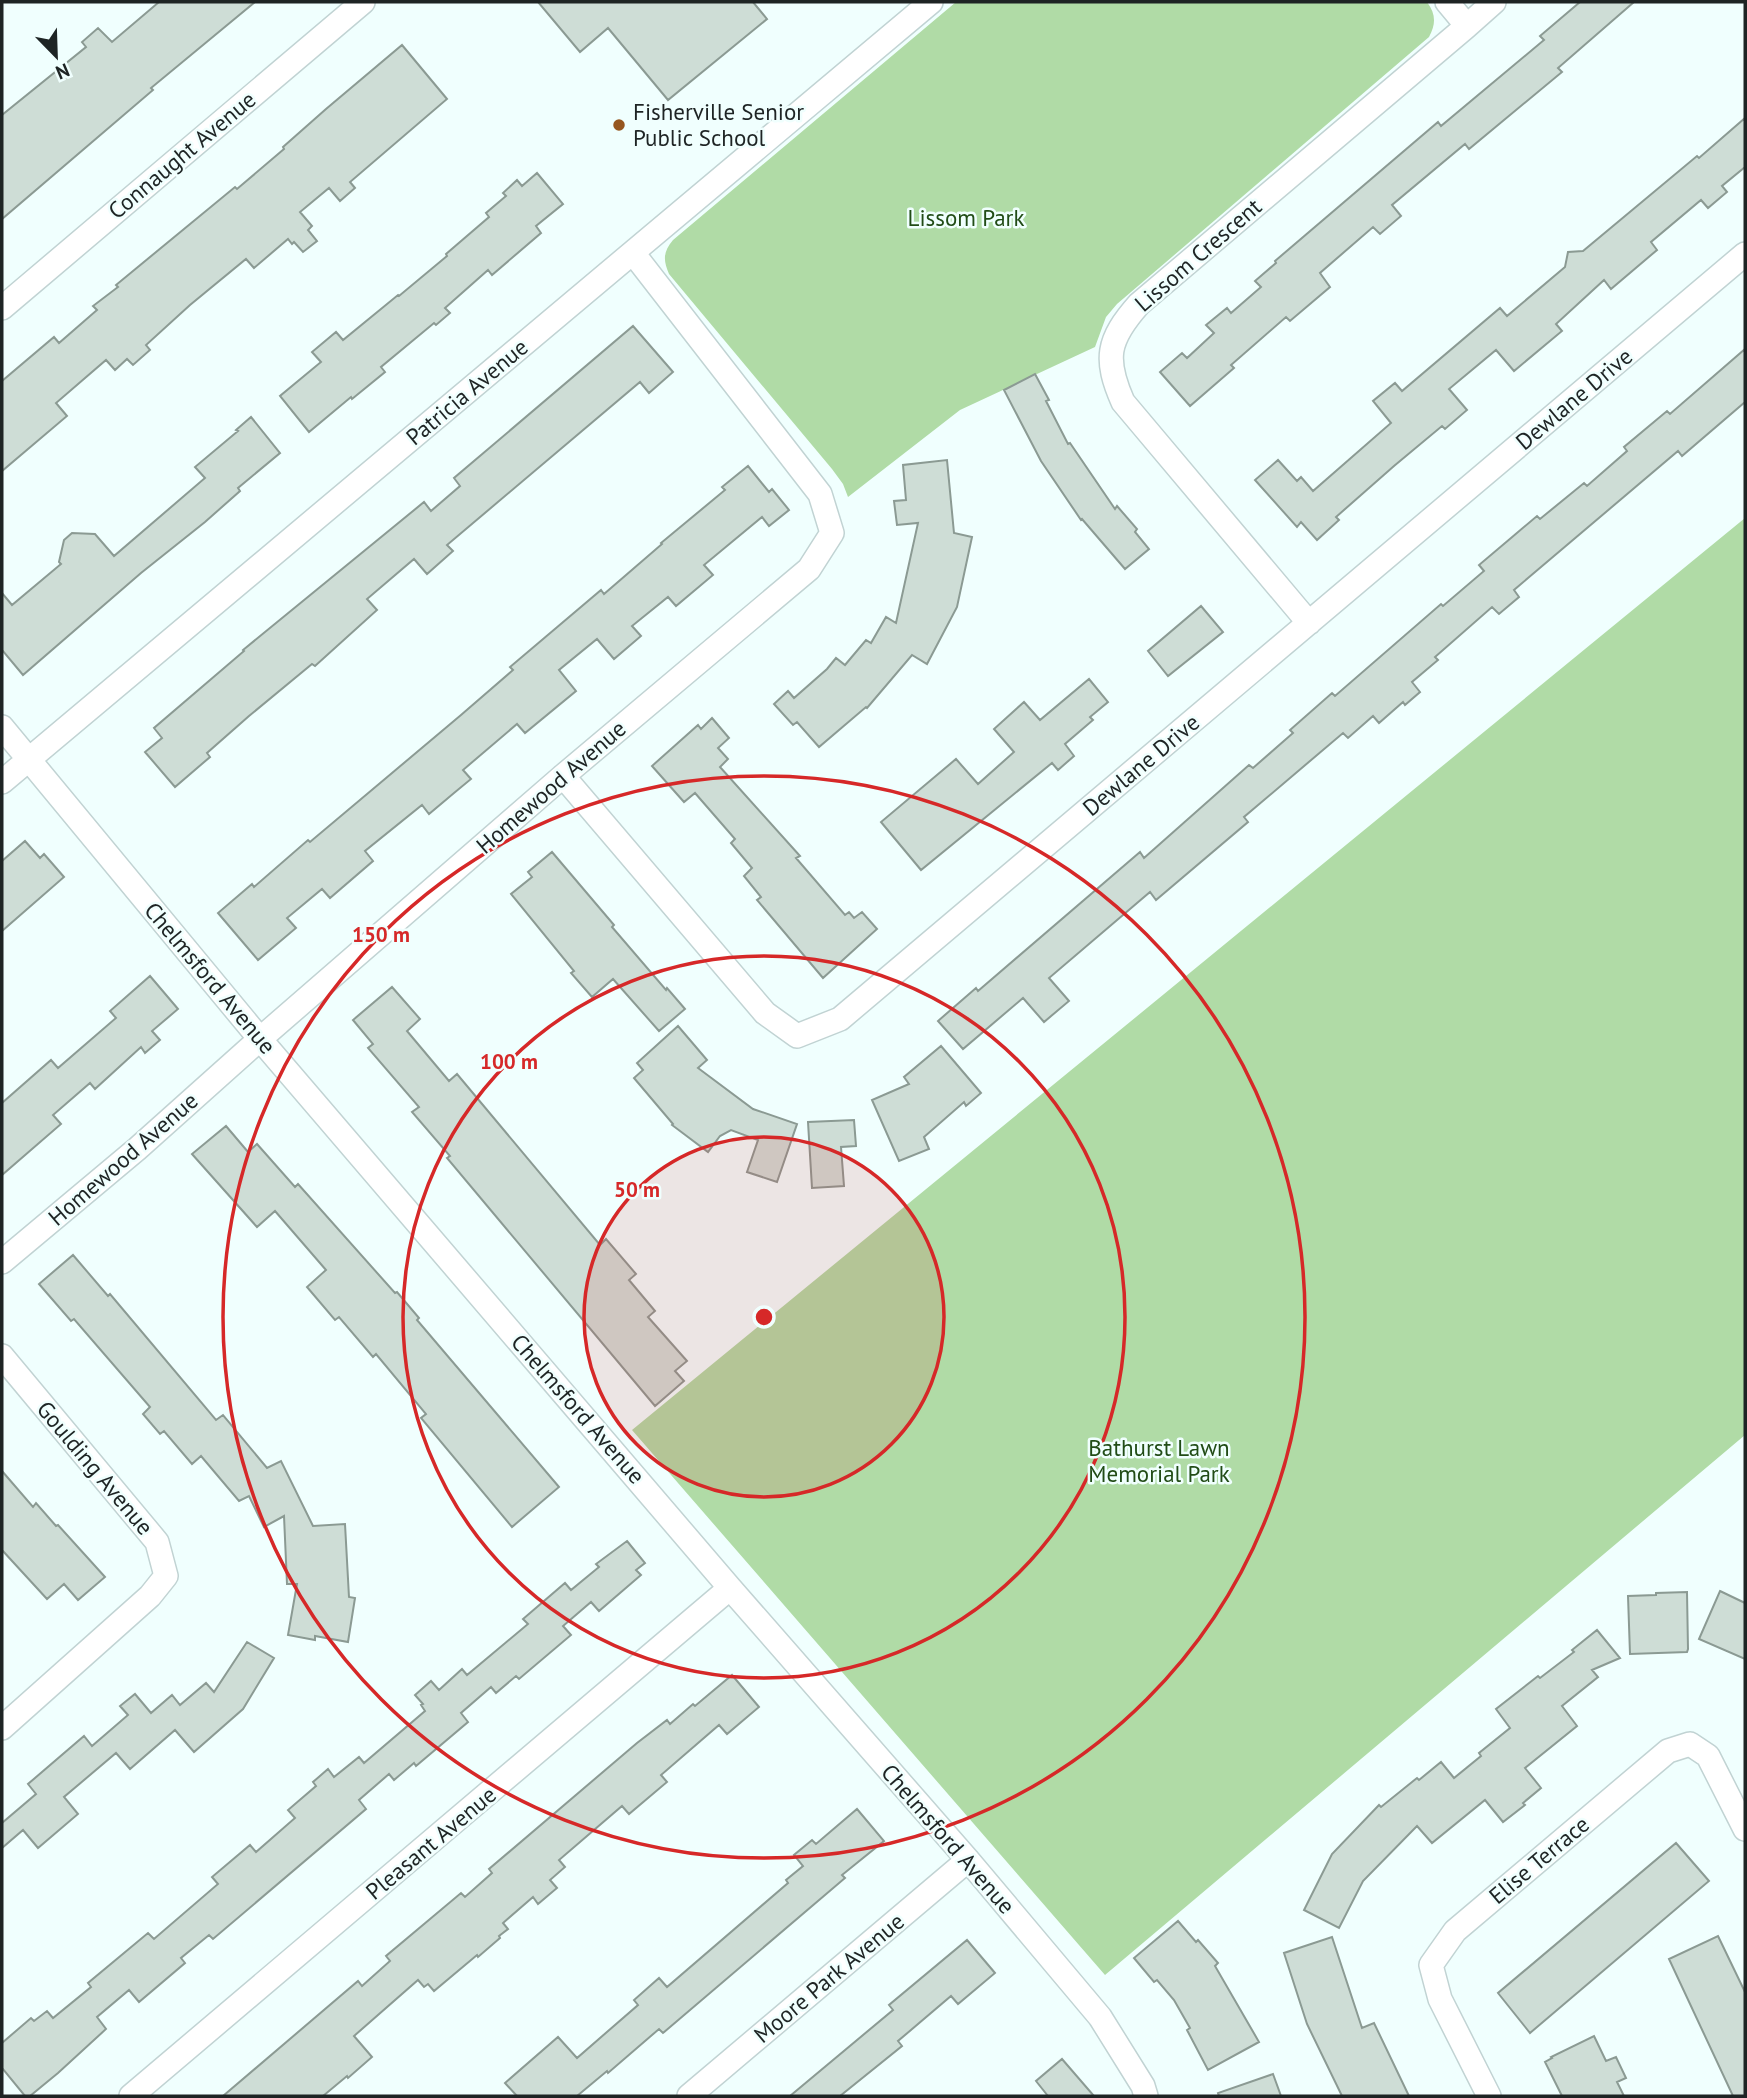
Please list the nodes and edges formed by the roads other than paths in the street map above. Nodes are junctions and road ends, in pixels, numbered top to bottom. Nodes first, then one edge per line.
1 (363, 2) edge
2 (931, 2) edge
3 (1447, 2) edge
4 (1494, 2) edge
5 (1467, 26) junction
6 (633, 253) junction
7 (1745, 254) edge
8 (2, 308) edge
9 (1309, 623) junction
10 (2, 727) edge
11 (29, 759) junction
12 (564, 776) junction
13 (2, 782) edge
14 (260, 1039) junction
15 (2, 1262) edge
16 (2, 1356) edge
17 (730, 1588) junction
18 (2, 1728) edge
19 (1745, 1829) edge
20 (968, 1860) junction
21 (131, 2096) edge
22 (689, 2096) edge
23 (1146, 2096) edge
24 (1489, 2096) edge

1 - 8 street, Connaught Avenue
2 - 6 street, Patricia Avenue
3 - 5 street
4 - 5 street, Lissom Crescent
5 - 9 street, Lissom Crescent
6 - 11 street, Patricia Avenue
6 - 12 street, Homewood Avenue
7 - 9 street, Dewlane Drive
9 - 12 street, Dewlane Drive
10 - 11 street, Chelmsford Avenue
11 - 13 street, Patricia Avenue
11 - 14 street, Chelmsford Avenue
12 - 14 street, Homewood Avenue
14 - 15 street, Homewood Avenue
14 - 17 street, Chelmsford Avenue
16 - 18 street, Goulding Avenue
17 - 20 street, Chelmsford Avenue
17 - 21 street, Pleasant Avenue
19 - 24 street, Elise Terrace
20 - 22 street, Moore Park Avenue
20 - 23 street, Chelmsford Avenue

